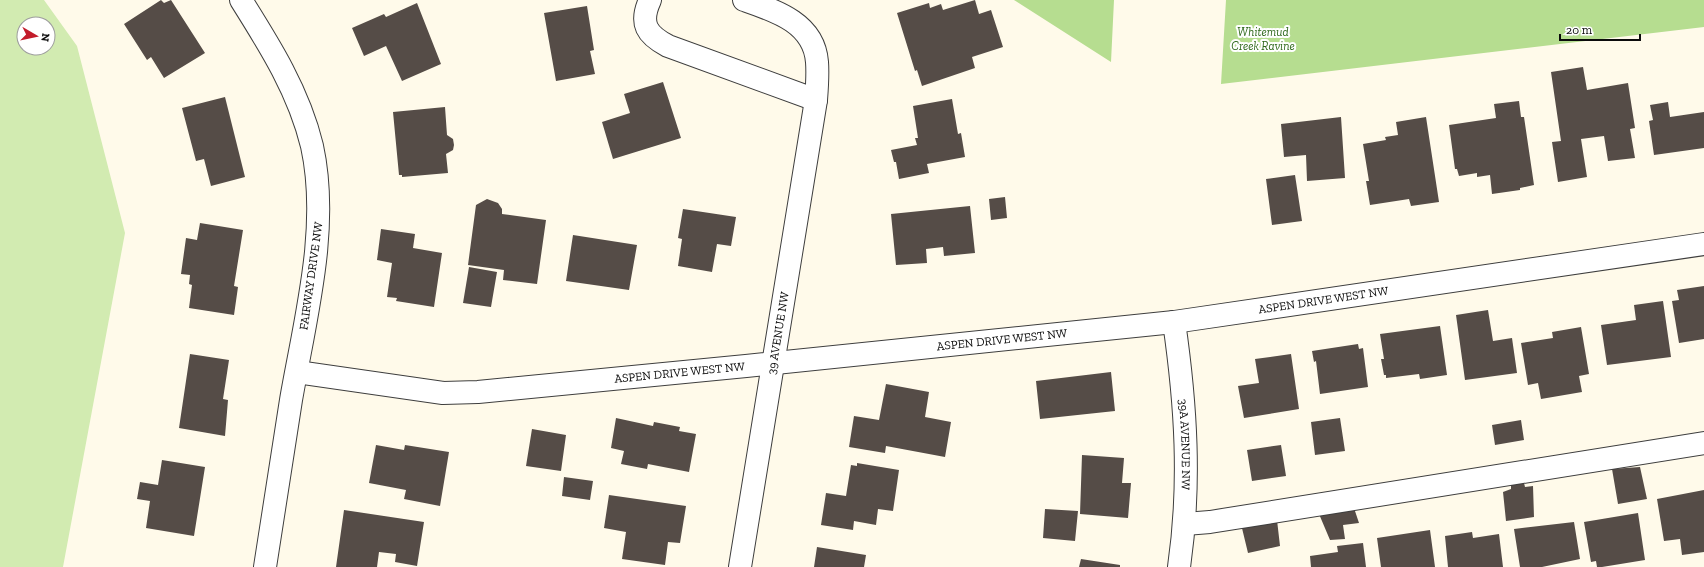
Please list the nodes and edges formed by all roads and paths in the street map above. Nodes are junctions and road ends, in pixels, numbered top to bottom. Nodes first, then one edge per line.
1 (241, 0) edge
2 (650, 0) edge
3 (744, 0) edge
4 (816, 100) junction
5 (1704, 244) edge
6 (1174, 322) junction
7 (774, 363) junction
8 (296, 372) junction
9 (1704, 443) edge
10 (1186, 524) junction
11 (265, 567) edge
12 (740, 567) edge
13 (1179, 567) edge

1 - 8 street, FAIRWAY DRIVE NW
2 - 4 street
3 - 4 street, 39 AVENUE NW
4 - 7 street, 39 AVENUE NW
5 - 6 street, ASPEN DRIVE WEST NW
6 - 7 street, ASPEN DRIVE WEST NW
6 - 10 street, 39A AVENUE NW
7 - 8 street, ASPEN DRIVE WEST NW
7 - 12 street, 39 AVENUE NW
8 - 11 street, FAIRWAY DRIVE NW
9 - 10 street
10 - 13 street, 39A AVENUE NW

